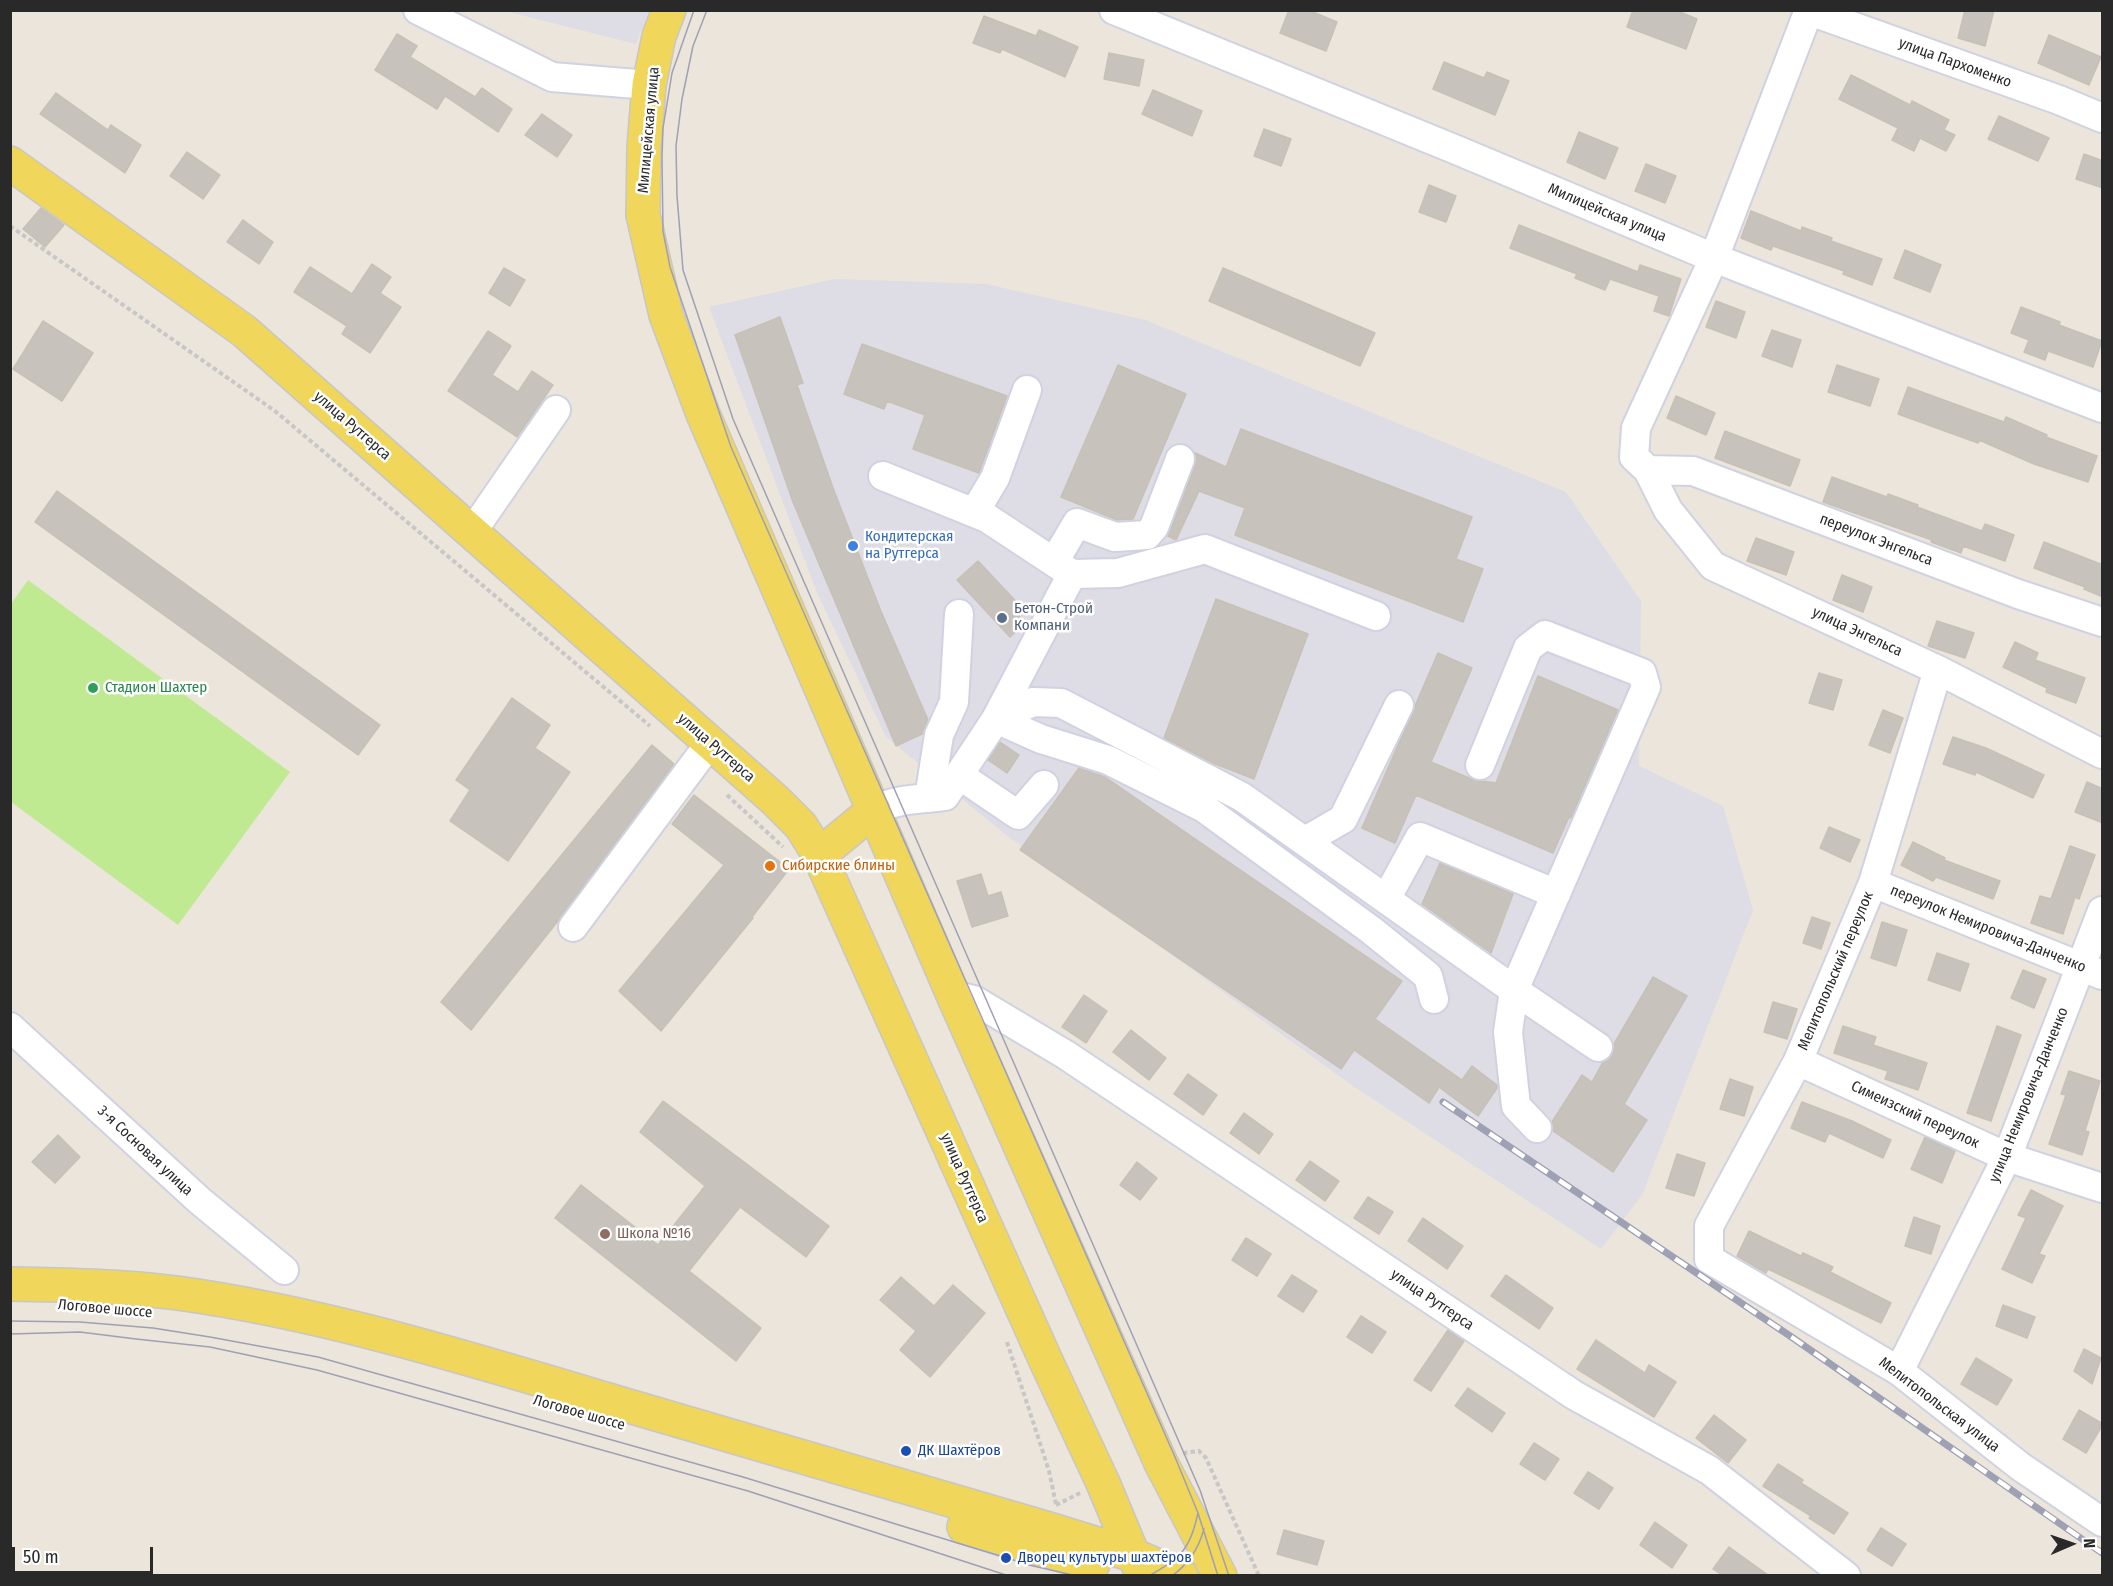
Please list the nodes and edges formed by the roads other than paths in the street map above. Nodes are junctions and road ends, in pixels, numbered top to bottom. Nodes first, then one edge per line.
1 (418, 10) edge
2 (669, 10) edge
3 (1114, 10) edge
4 (1809, 11) edge
5 (649, 85) junction
6 (2103, 118) edge
7 (10, 163) edge
8 (1714, 258) junction
9 (1027, 390) dead end
10 (2103, 408) edge
11 (556, 410) dead end
12 (1180, 459) dead end
13 (1648, 470) junction
14 (883, 476) dead end
15 (974, 513) junction
16 (472, 532) junction
17 (1063, 568) junction
18 (959, 614) dead end
19 (1376, 616) dead end
20 (2103, 622) edge
21 (1938, 670) junction
22 (1399, 705) dead end
23 (996, 719) junction
24 (702, 753) junction
25 (2103, 754) edge
26 (1480, 765) dead end
27 (959, 775) junction
28 (1044, 785) dead end
29 (929, 798) junction
30 (874, 810) junction
31 (1305, 841) junction
32 (819, 855) junction
33 (1873, 883) junction
34 (1556, 894) junction
35 (1386, 899) junction
36 (2103, 911) edge
37 (573, 927) dead end
38 (2092, 970) edge
39 (1514, 990) junction
40 (953, 995) junction
41 (1434, 999) dead end
42 (10, 1027) edge
43 (1598, 1047) dead end
44 (1798, 1061) junction
45 (1537, 1128) dead end
46 (2007, 1157) junction
47 (2103, 1188) edge
48 (1709, 1259) joint
49 (284, 1270) dead end
50 (10, 1284) edge
51 (10, 1304) edge
52 (1899, 1371) junction
53 (2103, 1522) edge
54 (1138, 1568) edge
55 (1181, 1575) edge
56 (1220, 1575) edge
57 (1846, 1575) edge

1 - 5 street
2 - 5 main road, Милицейская улица
3 - 8 street, Милицейская улица
4 - 6 street, улица Пархоменко
4 - 8 street, улица Энгельса
5 - 30 main road, Милицейская улица
7 - 16 main road, улица Рутгерса
8 - 10 street, Милицейская улица
8 - 13 street, улица Энгельса
9 - 15 street
11 - 16 street
12 - 17 street
13 - 20 street, переулок Энгельса
13 - 21 street, улица Энгельса
14 - 15 street
15 - 17 street
16 - 24 main road, улица Рутгерса
17 - 19 street
17 - 23 street
18 - 29 street
21 - 25 street, улица Энгельса
21 - 33 street, Мелитопольский переулок
22 - 31 street
23 - 27 street
23 - 31 street
23 - 41 street
24 - 32 main road, улица Рутгерса
24 - 37 street
26 - 34 street
27 - 28 street
27 - 29 street
29 - 30 street
30 - 32 main road
30 - 40 main road
31 - 35 street
32 - 54 main road, улица Рутгерса
33 - 38 street, переулок Немировича-Данченко
33 - 44 street, Мелитопольский переулок
34 - 35 street
34 - 39 street
35 - 39 street
36 - 38 street, улица Немировича-Данченко
38 - 46 street, улица Немировича-Данченко
39 - 43 street
39 - 45 street
40 - 56 main road
40 - 57 street, улица Рутгерса
42 - 49 street, 3-я Сосновая улица
44 - 46 street, Симеизский переулок
44 - 48 street, Мелитопольский переулок
46 - 47 street, Симеизский переулок
46 - 52 street, улица Немировича-Данченко
48 - 52 street, Мелитопольская улица
50 - 54 main road, Логовое шоссе
51 - 54 main road, Логовое шоссе
52 - 53 street, Мелитопольская улица
54 - 55 main road

